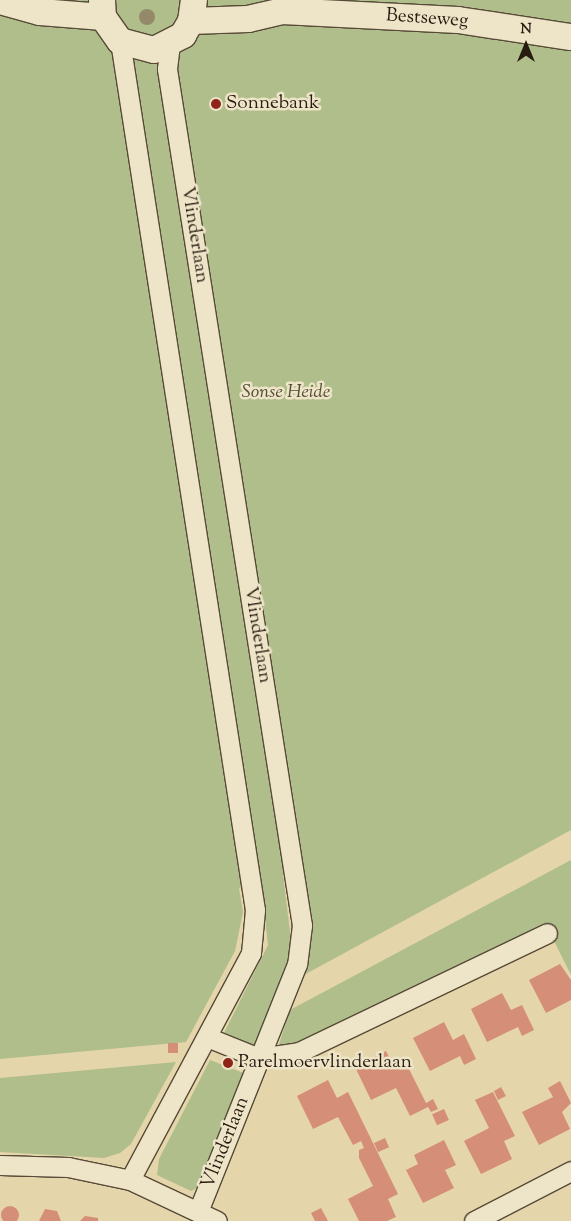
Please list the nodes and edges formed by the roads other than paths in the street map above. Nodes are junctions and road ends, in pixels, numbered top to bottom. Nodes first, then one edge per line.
1 (259, 0) edge
2 (0, 1) edge
3 (103, 8) edge
4 (192, 11) edge
5 (282, 11) junction
6 (571, 37) edge
7 (120, 41) junction
8 (170, 44) junction
9 (547, 934) dead end
10 (207, 1037) junction
11 (259, 1058) junction
12 (0, 1165) edge
13 (571, 1171) edge
14 (130, 1180) junction
15 (198, 1211) junction
16 (216, 1221) edge
17 (474, 1221) edge

1 - 5 street, Bestseweg
2 - 3 street
3 - 7 street
4 - 5 street, Bestseweg
4 - 8 street
5 - 6 street, Bestseweg
7 - 8 street
7 - 10 street
8 - 11 street, Vlinderlaan
9 - 11 street
10 - 11 street
10 - 14 street
11 - 15 street, Vlinderlaan
12 - 14 street, Vlinderlaan
13 - 17 street
14 - 15 street, Vlinderlaan
15 - 16 street, Vlinderlaan

